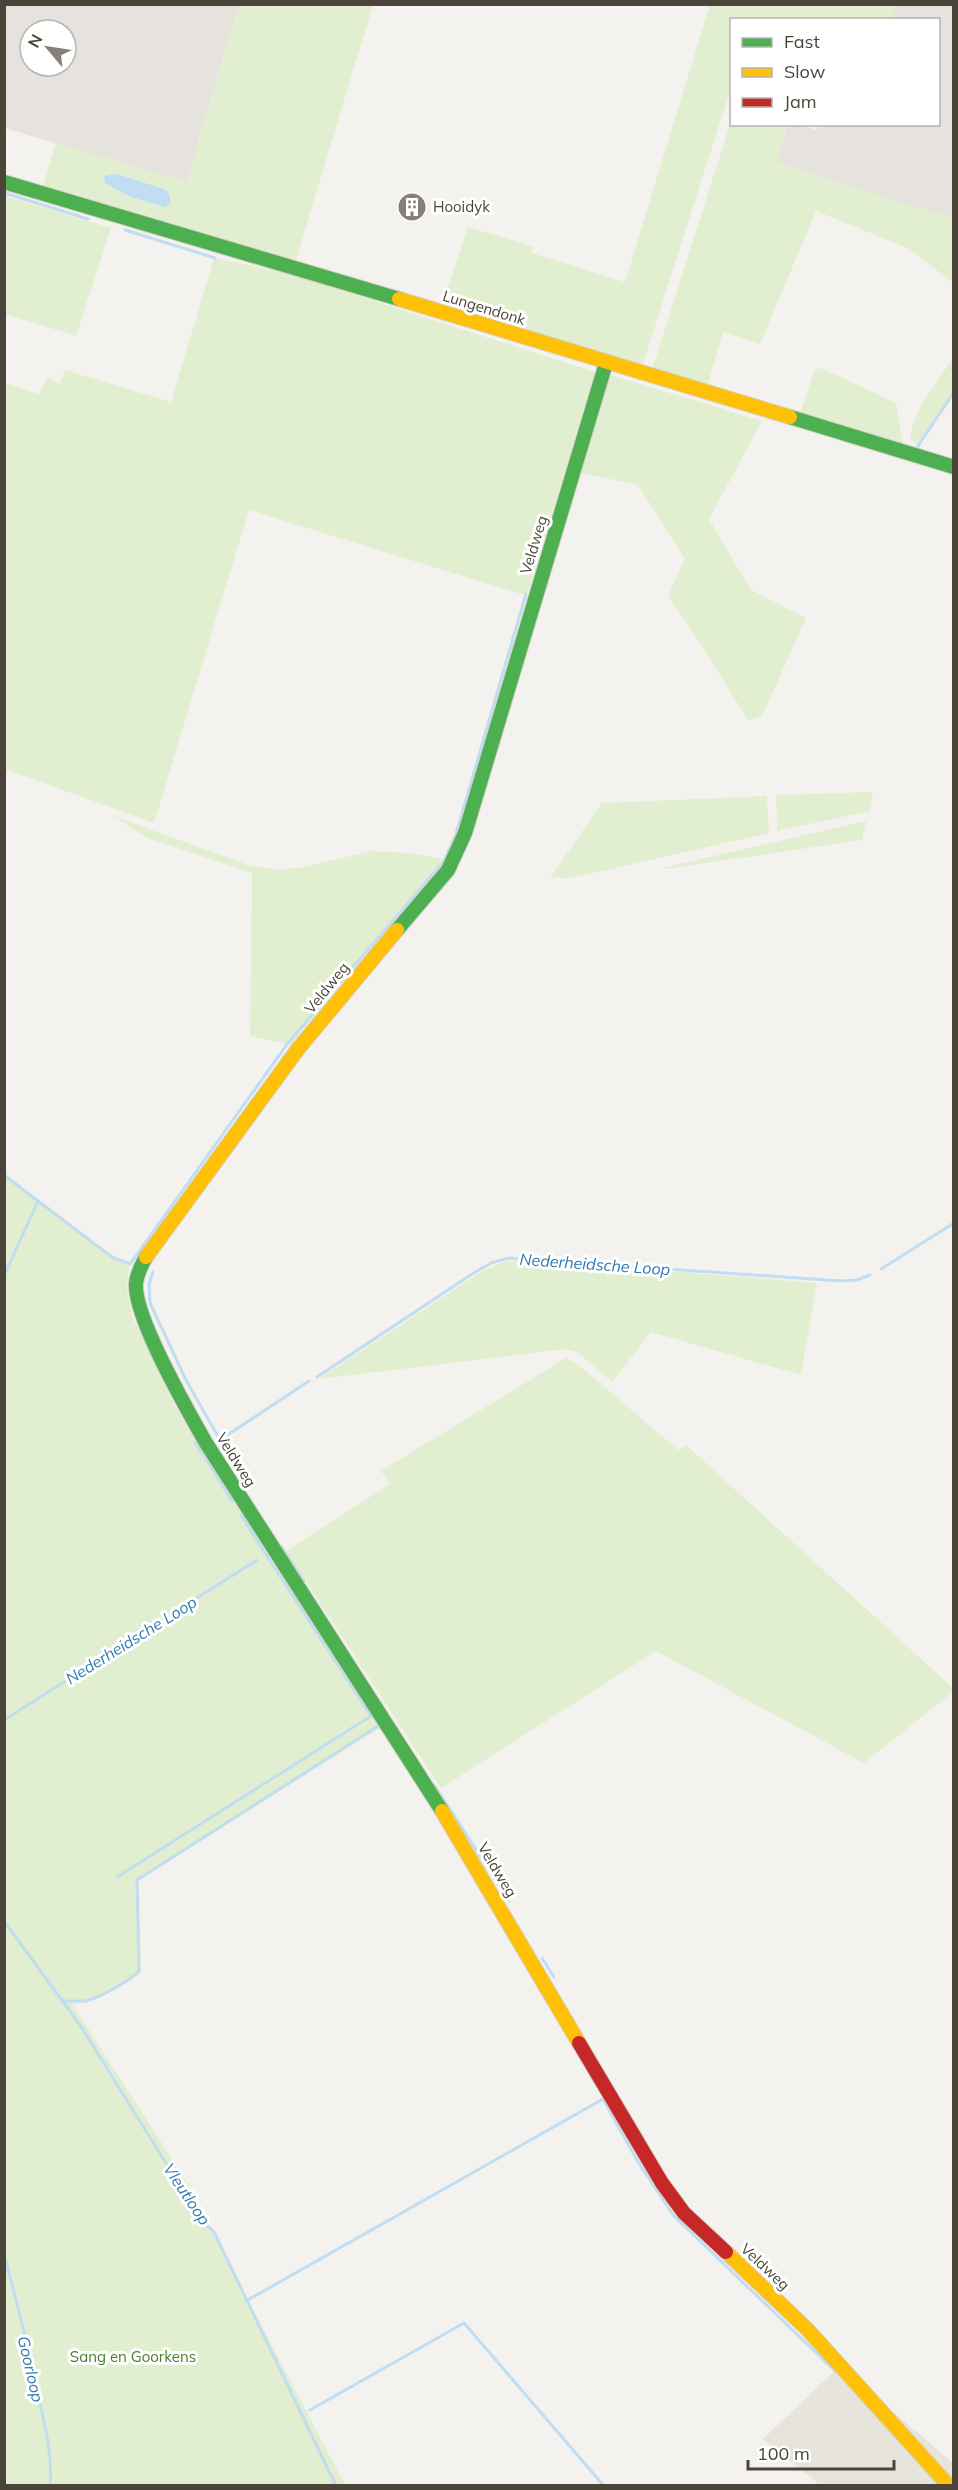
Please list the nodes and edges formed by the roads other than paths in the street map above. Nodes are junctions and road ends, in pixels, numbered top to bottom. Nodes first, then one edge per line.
1 (4, 182) edge
2 (606, 363) junction
3 (954, 467) edge
4 (949, 2486) edge

1 - 2 street, Lungendonk
2 - 3 street, Lungendonk
2 - 4 street, Veldweg

